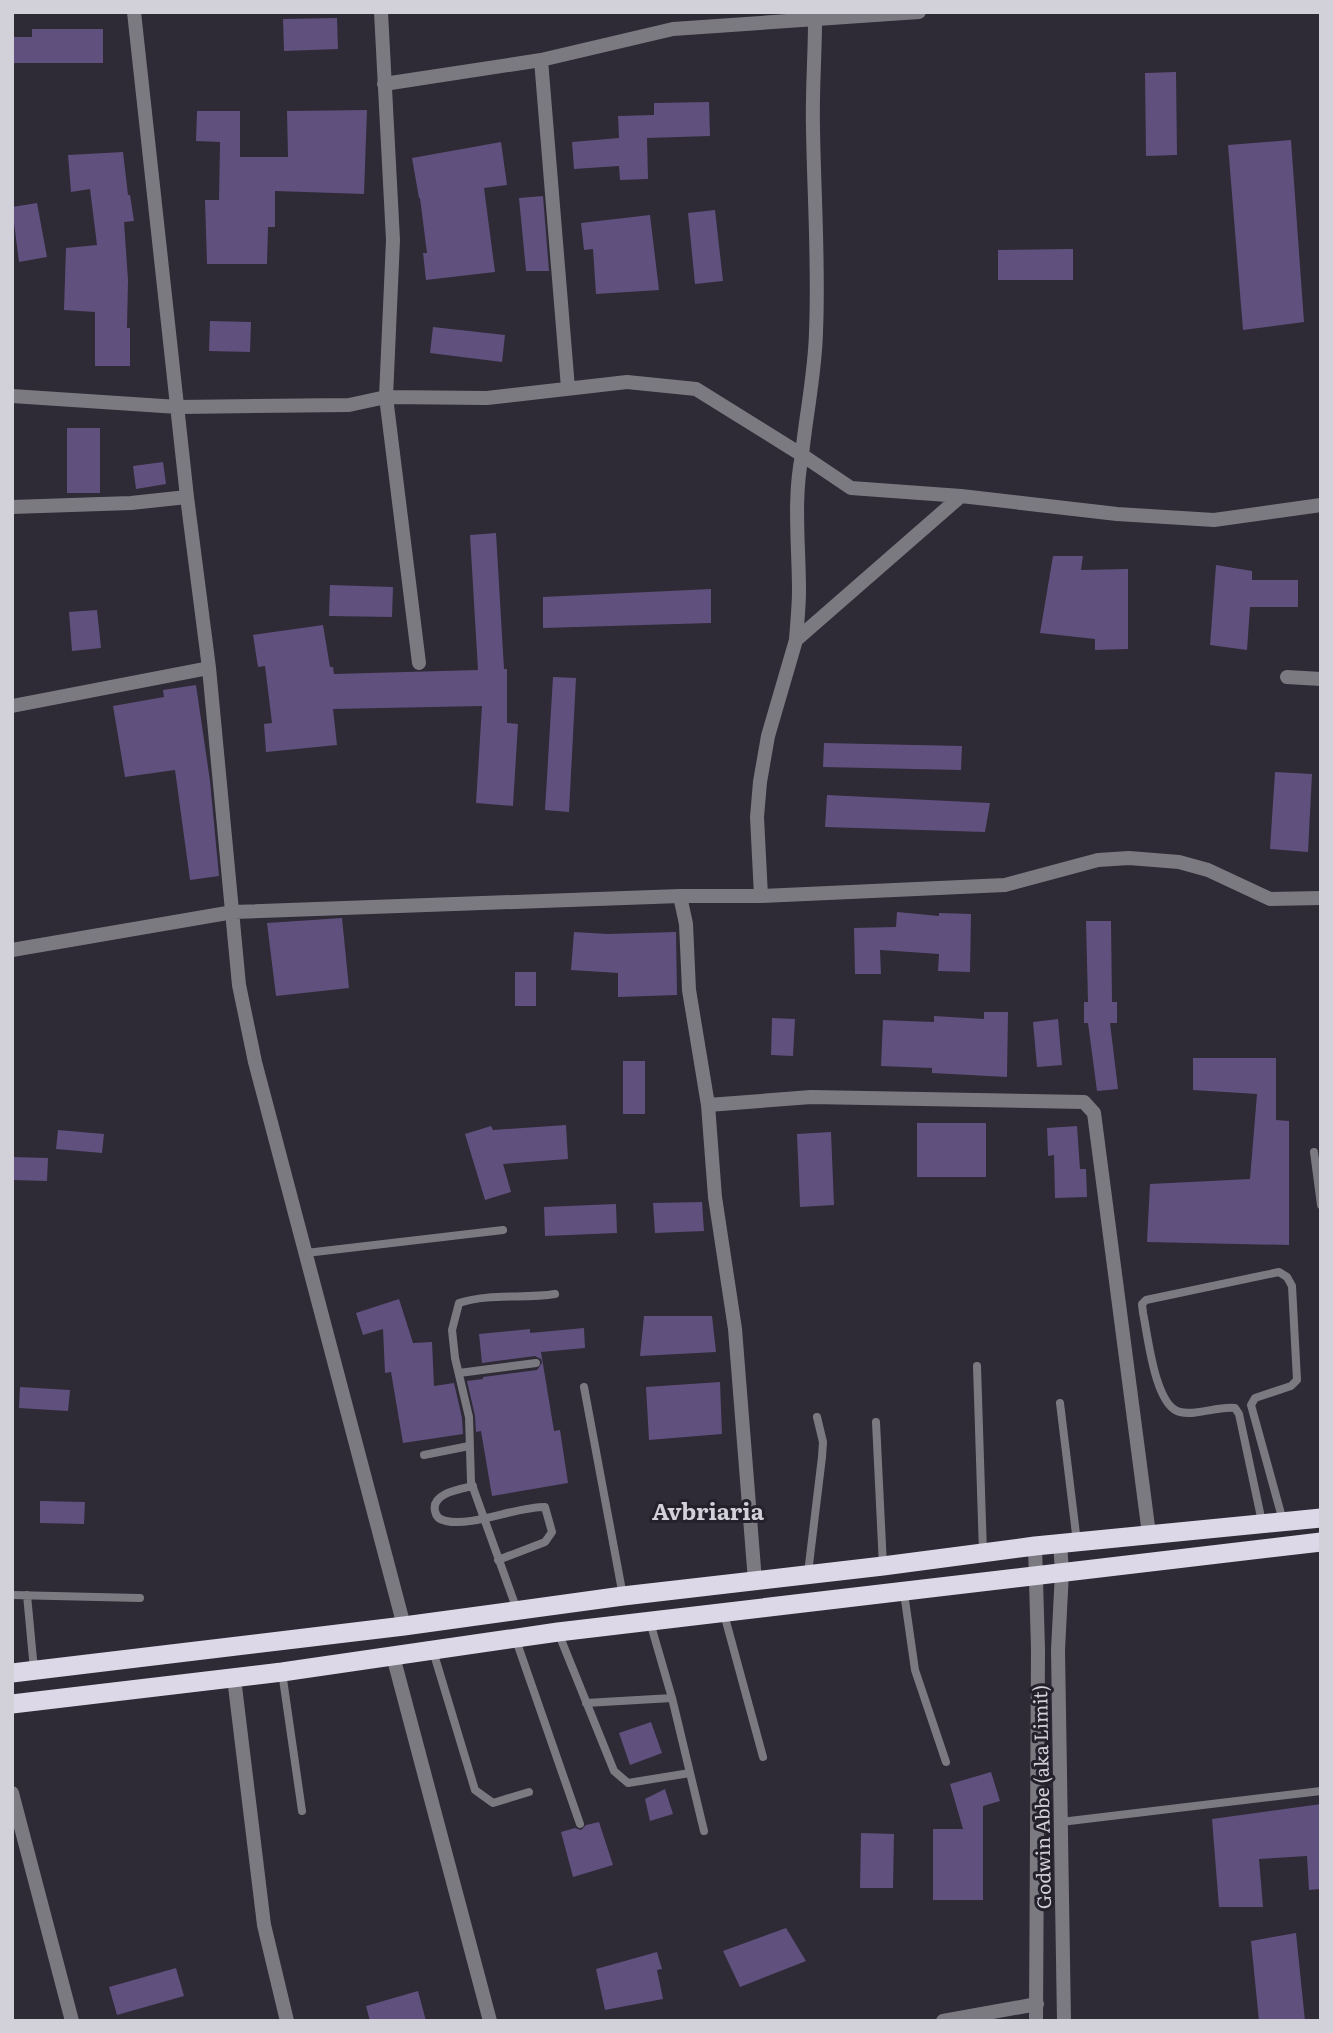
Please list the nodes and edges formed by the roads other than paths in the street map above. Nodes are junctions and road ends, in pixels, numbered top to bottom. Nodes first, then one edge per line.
1 (134, 12) edge
2 (381, 12) edge
3 (919, 12) edge
4 (814, 21) junction
5 (541, 60) junction
6 (384, 84) junction
7 (568, 388) junction
8 (12, 396) edge
9 (386, 397) junction
10 (178, 407) junction
11 (802, 455) junction
12 (961, 496) junction
13 (187, 497) junction
14 (1321, 505) edge
15 (12, 507) edge
16 (796, 640) junction
17 (419, 663) dead end
18 (209, 668) junction
19 (1287, 677) dead end
20 (1321, 679) edge
21 (12, 706) edge
22 (680, 896) junction
23 (761, 896) junction
24 (1321, 898) edge
25 (233, 912) junction
26 (12, 950) edge
27 (708, 1105) junction
28 (1314, 1152) dead end
29 (1321, 1205) edge
30 (503, 1230) dead end
31 (306, 1253) junction
32 (555, 1294) dead end
33 (536, 1363) dead end
34 (977, 1366) dead end
35 (459, 1373) junction
36 (584, 1387) dead end
37 (1060, 1403) dead end
38 (817, 1417) dead end
39 (876, 1422) dead end
40 (470, 1446) junction
41 (424, 1455) dead end
42 (473, 1486) junction
43 (483, 1518) junction
44 (1321, 1518) edge
45 (1284, 1522) junction
46 (1263, 1525) junction
47 (1149, 1534) junction
48 (1321, 1542) edge
49 (1069, 1543) junction
50 (1035, 1546) junction
51 (983, 1553) junction
52 (498, 1560) junction
53 (883, 1566) junction
54 (1062, 1572) junction
55 (808, 1575) junction
56 (1035, 1576) junction
57 (755, 1581) junction
58 (903, 1590) junction
59 (12, 1595) edge
60 (27, 1595) junction
61 (623, 1596) junction
62 (140, 1598) dead end
63 (517, 1610) junction
64 (724, 1613) junction
65 (650, 1622) junction
66 (404, 1626) junction
67 (558, 1632) junction
68 (516, 1640) junction
69 (433, 1651) junction
70 (393, 1656) junction
71 (34, 1670) junction
72 (12, 1672) edge
73 (282, 1672) junction
74 (234, 1678) junction
75 (672, 1698) junction
76 (586, 1703) junction
77 (12, 1704) edge
78 (762, 1757) dead end
79 (946, 1762) dead end
80 (690, 1773) junction
81 (1321, 1791) edge
82 (528, 1792) dead end
83 (12, 1793) edge
84 (302, 1811) dead end
85 (1061, 1822) junction
86 (580, 1824) dead end
87 (704, 1831) dead end
88 (1037, 2004) junction
89 (72, 2021) edge
90 (287, 2021) edge
91 (489, 2021) edge
92 (943, 2021) edge
93 (1036, 2021) edge
94 (1063, 2021) edge

1 - 10 street
2 - 6 street
3 - 4 street
4 - 5 street
4 - 11 street
5 - 6 street
5 - 7 street
6 - 9 street
7 - 9 street
7 - 11 street
8 - 10 street
9 - 10 street
9 - 17 street
10 - 13 street
11 - 12 street
11 - 16 street
12 - 14 street
12 - 16 street
13 - 15 street
13 - 18 street
16 - 23 street
18 - 21 street
18 - 25 street
19 - 20 street
22 - 23 street
22 - 25 street
22 - 27 street
23 - 24 street
25 - 26 street
25 - 31 street
27 - 47 street
27 - 57 street
28 - 29 lane
30 - 31 lane
31 - 66 street
32 - 35 lane
33 - 35 lane
34 - 51 lane
35 - 40 lane
36 - 61 lane
37 - 49 lane
38 - 55 lane
39 - 53 lane
40 - 41 lane
40 - 42 lane
42 - 43 lane
42 - 43 lane
43 - 52 lane
43 - 52 lane
44 - 45 highway
45 - 46 highway
45 - 46 lane
46 - 47 highway
47 - 49 highway
48 - 54 highway
49 - 50 highway
49 - 54 street, Godwin Abbe (aka Limit)
50 - 51 highway
50 - 56 street, Godwin Abbe (aka Limit)
51 - 53 highway
52 - 63 lane
53 - 55 highway
54 - 56 highway
54 - 85 street, Godwin Abbe (aka Limit)
55 - 57 highway
56 - 58 highway
56 - 88 street, Godwin Abbe (aka Limit)
57 - 61 highway
58 - 64 highway
58 - 79 lane
59 - 60 lane
60 - 62 lane
60 - 71 lane
61 - 63 highway
63 - 66 highway
64 - 65 highway
64 - 78 lane
65 - 67 highway
65 - 75 lane
66 - 71 highway
67 - 68 highway
67 - 76 lane
68 - 69 highway
68 - 86 lane
69 - 70 highway
69 - 82 lane
70 - 73 highway
70 - 91 street
71 - 72 highway
73 - 74 highway
73 - 84 lane
74 - 77 highway
74 - 90 street
75 - 76 lane
75 - 80 lane
76 - 80 lane
80 - 87 lane
81 - 85 lane
83 - 89 street
85 - 94 street, Godwin Abbe (aka Limit)
88 - 92 street
88 - 93 street, Godwin Abbe (aka Limit)

